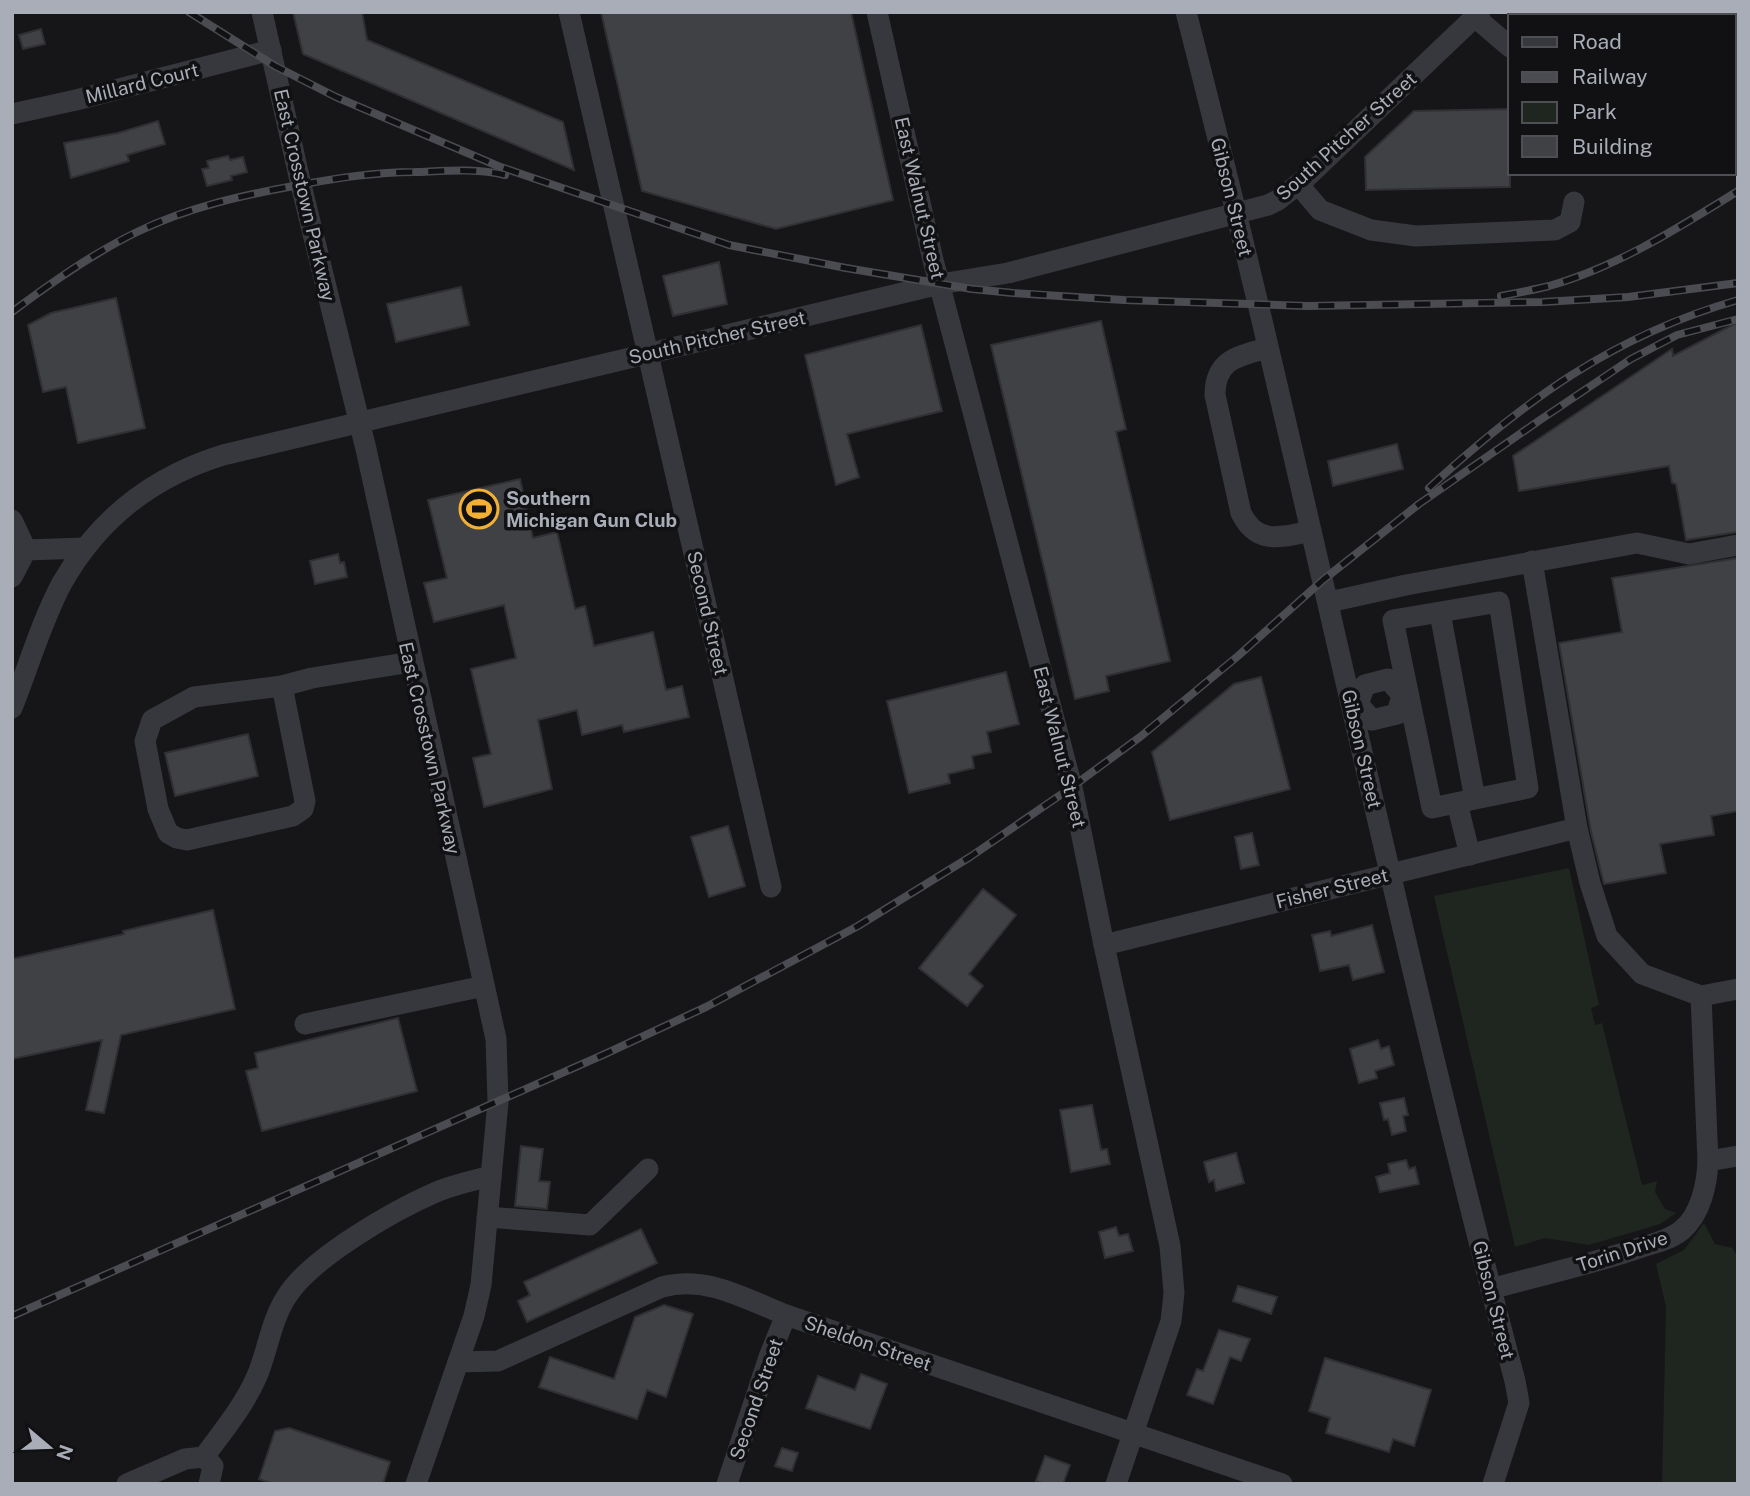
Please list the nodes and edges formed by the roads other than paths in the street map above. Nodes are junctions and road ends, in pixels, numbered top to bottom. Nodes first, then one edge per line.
1 (262, 12) edge
2 (569, 12) edge
3 (877, 12) edge
4 (1186, 12) edge
5 (1477, 15) edge
6 (1508, 45) edge
7 (271, 50) junction
8 (12, 114) edge
9 (1298, 184) junction
10 (1574, 202) dead end
11 (1238, 214) junction
12 (940, 284) junction
13 (1267, 348) junction
14 (648, 354) junction
15 (359, 421) junction
16 (12, 520) edge
17 (1311, 531) junction
18 (1738, 545) edge
19 (85, 548) junction
20 (26, 550) junction
21 (1532, 561) junction
22 (12, 577) edge
23 (1329, 602) junction
24 (1440, 613) junction
25 (411, 662) junction
26 (282, 686) junction
27 (1405, 694) junction
28 (1355, 705) junction
29 (12, 708) edge
30 (1466, 801) junction
31 (1568, 830) junction
32 (1470, 855) junction
33 (1390, 874) junction
34 (771, 887) dead end
35 (1104, 945) junction
36 (484, 986) junction
37 (1738, 989) edge
38 (1701, 996) junction
39 (305, 1024) dead end
40 (1738, 1156) edge
41 (1708, 1161) junction
42 (648, 1169) dead end
43 (491, 1175) junction
44 (487, 1217) junction
45 (1490, 1289) junction
46 (786, 1315) junction
47 (458, 1362) junction
48 (1133, 1433) junction
49 (204, 1457) junction
50 (127, 1484) edge
51 (209, 1484) edge
52 (416, 1484) edge
53 (727, 1484) edge
54 (1116, 1484) edge
55 (1282, 1484) edge
56 (1493, 1484) edge

1 - 7 street, East Crosstown Parkway
2 - 14 street, Second Street
3 - 12 street, East Walnut Street
4 - 11 street, Gibson Street
5 - 6 street
5 - 9 street, South Pitcher Street
7 - 8 street, Millard Court
7 - 15 street, East Crosstown Parkway
9 - 10 street
9 - 11 street, South Pitcher Street
11 - 12 street, South Pitcher Street
11 - 13 street, Gibson Street
12 - 14 street, South Pitcher Street
12 - 35 street, East Walnut Street
13 - 17 street, Gibson Street
13 - 17 street
14 - 15 street, South Pitcher Street
14 - 34 street, Second Street
15 - 19 street, South Pitcher Street
15 - 25 street, East Crosstown Parkway
16 - 20 street
17 - 23 street, Gibson Street
18 - 21 street
19 - 20 street
19 - 29 street, South Pitcher Street
20 - 22 street
21 - 23 street
21 - 31 street
23 - 28 street, Gibson Street
24 - 27 street
24 - 30 street
24 - 30 street
25 - 26 street
25 - 36 street, East Crosstown Parkway
26 - 26 street
27 - 28 street
27 - 28 street
27 - 30 street
28 - 33 street, Gibson Street
30 - 32 street
31 - 32 street, Fisher Street
31 - 38 street
32 - 33 street, Fisher Street
33 - 35 street, Fisher Street
33 - 45 street, Gibson Street
35 - 48 street, East Walnut Street
36 - 39 street
36 - 43 street, East Crosstown Parkway
37 - 38 street
38 - 41 street, Torin Drive
40 - 41 street
41 - 45 street, Torin Drive
42 - 44 street
43 - 44 street, East Crosstown Parkway
43 - 49 street
44 - 47 street, East Crosstown Parkway
45 - 56 street, Gibson Street
46 - 47 street, Sheldon Street
46 - 48 street, Sheldon Street
46 - 53 street, Second Street
47 - 52 street, East Crosstown Parkway
48 - 54 street, East Walnut Street
48 - 55 street, Sheldon Street
49 - 50 street
49 - 51 street

